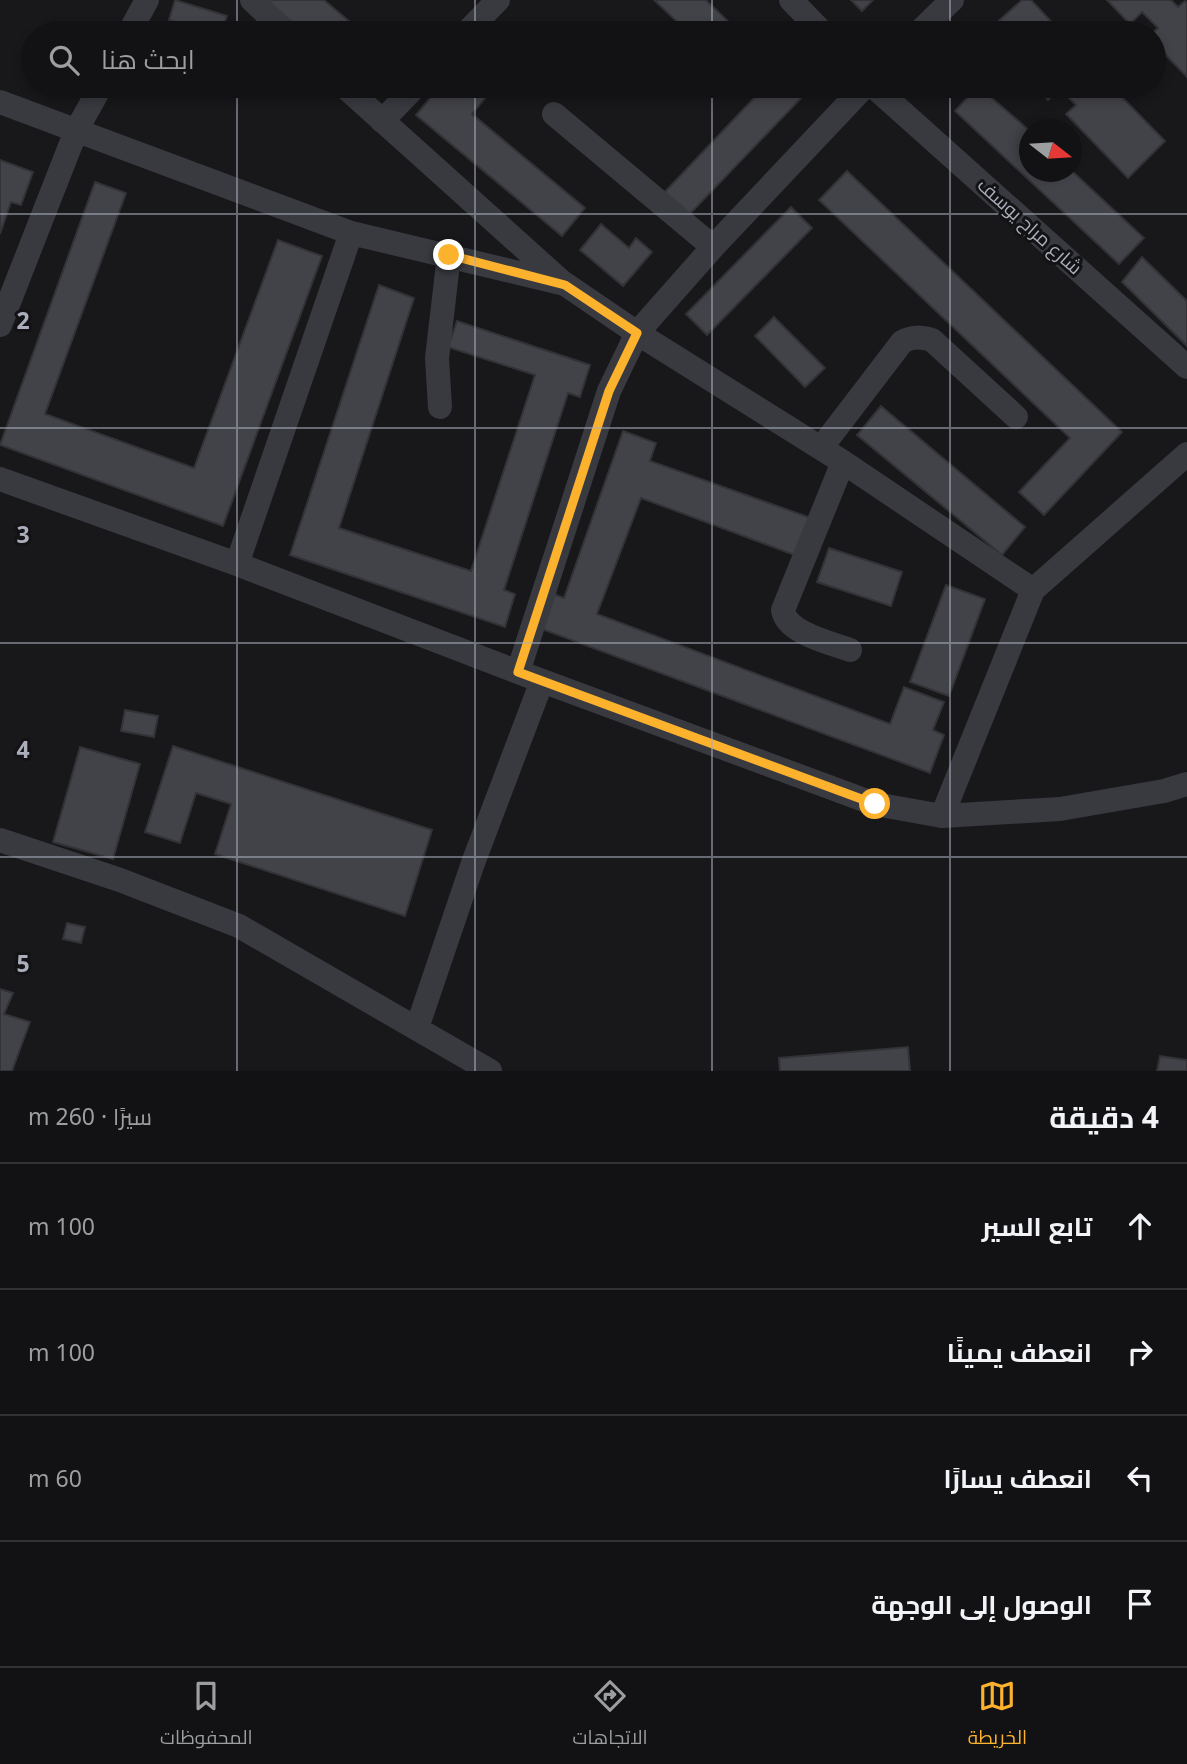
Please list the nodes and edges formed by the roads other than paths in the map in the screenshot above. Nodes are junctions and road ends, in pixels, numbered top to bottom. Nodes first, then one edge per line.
1 (147, 0) edge
2 (252, 0) edge
3 (498, 0) edge
4 (791, 0) edge
5 (952, 0) edge
6 (136, 21) edge
7 (275, 21) edge
8 (478, 21) edge
9 (811, 21) edge
10 (930, 21) edge
11 (94, 98) edge
12 (357, 98) edge
13 (404, 98) edge
14 (854, 98) edge
15 (886, 98) edge
16 (0, 103) edge
17 (554, 114) dead end
18 (382, 121) junction
19 (76, 131) junction
20 (351, 233) junction
21 (713, 247) junction
22 (449, 255) junction
23 (565, 285) junction
24 (0, 325) edge
25 (637, 333) junction
26 (1187, 367) edge
27 (440, 407) dead end
28 (1016, 417) dead end
29 (821, 448) junction
30 (1187, 454) edge
31 (843, 461) junction
32 (0, 480) edge
33 (237, 564) junction
34 (1033, 590) junction
35 (850, 650) dead end
36 (518, 672) junction
37 (542, 681) junction
38 (1187, 783) edge
39 (942, 816) junction
40 (0, 840) edge
41 (416, 1028) junction
42 (490, 1071) edge

1 - 6 street
2 - 7 street
3 - 8 street
4 - 9 street
5 - 10 street
11 - 19 street
12 - 18 street
13 - 18 street
14 - 21 street
15 - 26 street, شارع مراح يوسف
16 - 19 street
17 - 21 street
18 - 23 street
19 - 20 street
19 - 24 street
20 - 22 street
20 - 33 street
21 - 25 street
22 - 23 street
22 - 27 street
23 - 25 street
25 - 29 street
25 - 36 street
28 - 29 street
29 - 31 street
30 - 34 street
31 - 34 street
31 - 35 street
32 - 33 street
33 - 36 street
34 - 39 street
36 - 37 street
37 - 39 street
37 - 41 street
38 - 39 street
40 - 41 street
41 - 42 street

